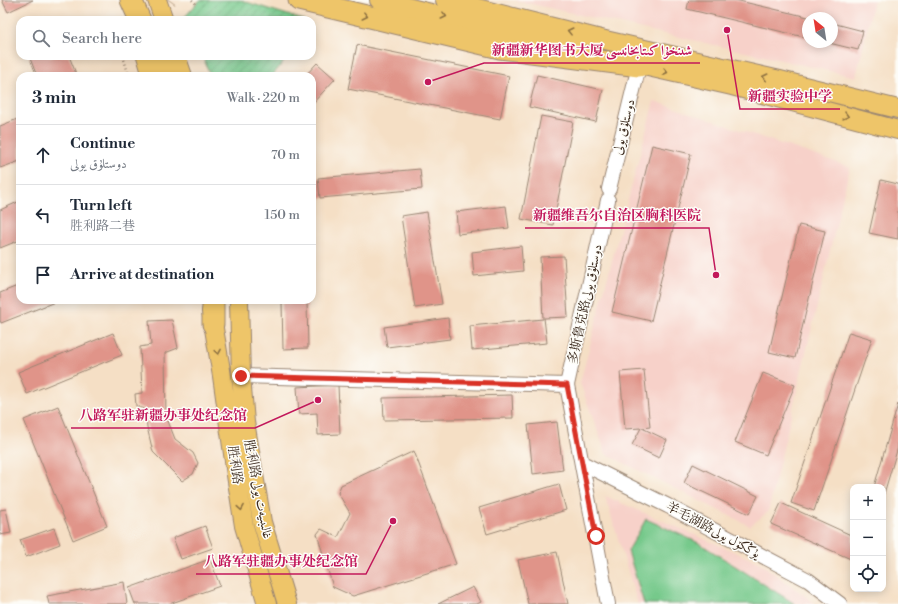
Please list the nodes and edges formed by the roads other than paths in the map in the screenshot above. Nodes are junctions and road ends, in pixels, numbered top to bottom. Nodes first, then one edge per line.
1 (123, 0) edge
2 (131, 0) edge
3 (157, 0) edge
4 (300, 0) edge
5 (379, 0) edge
6 (445, 0) edge
7 (130, 16) edge
8 (138, 16) edge
9 (163, 16) edge
10 (147, 60) edge
11 (158, 60) edge
12 (177, 60) edge
13 (639, 66) junction
14 (151, 72) edge
15 (163, 72) edge
16 (182, 72) edge
17 (898, 109) edge
18 (898, 130) edge
19 (608, 194) joint
20 (209, 304) edge
21 (213, 304) edge
22 (239, 304) edge
23 (213, 324) junction
24 (241, 376) junction
25 (567, 385) junction
26 (582, 463) junction
27 (266, 604) edge
28 (287, 604) edge
29 (608, 604) edge
30 (840, 604) edge

1 - 7 main road
2 - 8 highway
3 - 9 main road
4 -> 13 highway
5 -> 13 main road
17 -> 6 main road
10 - 14 main road
11 - 15 highway
12 - 16 main road
13 -> 18 main road
13 - 19 street, دوستلۇق يولى
19 - 25 street, 多斯鲁克路دوستلۇق يولى
20 - 23 main road, 胜利路
21 - 23 highway
22 - 24 main road, 胜利路 غالىبىيەت يولى
23 -> 27 main road, 胜利路
24 - 25 street
24 - 28 main road, 胜利路 غالىبىيەت يولى
25 - 26 street
26 - 29 street
26 - 30 street, 羊毛湖路يۇڭكۆل يولى

